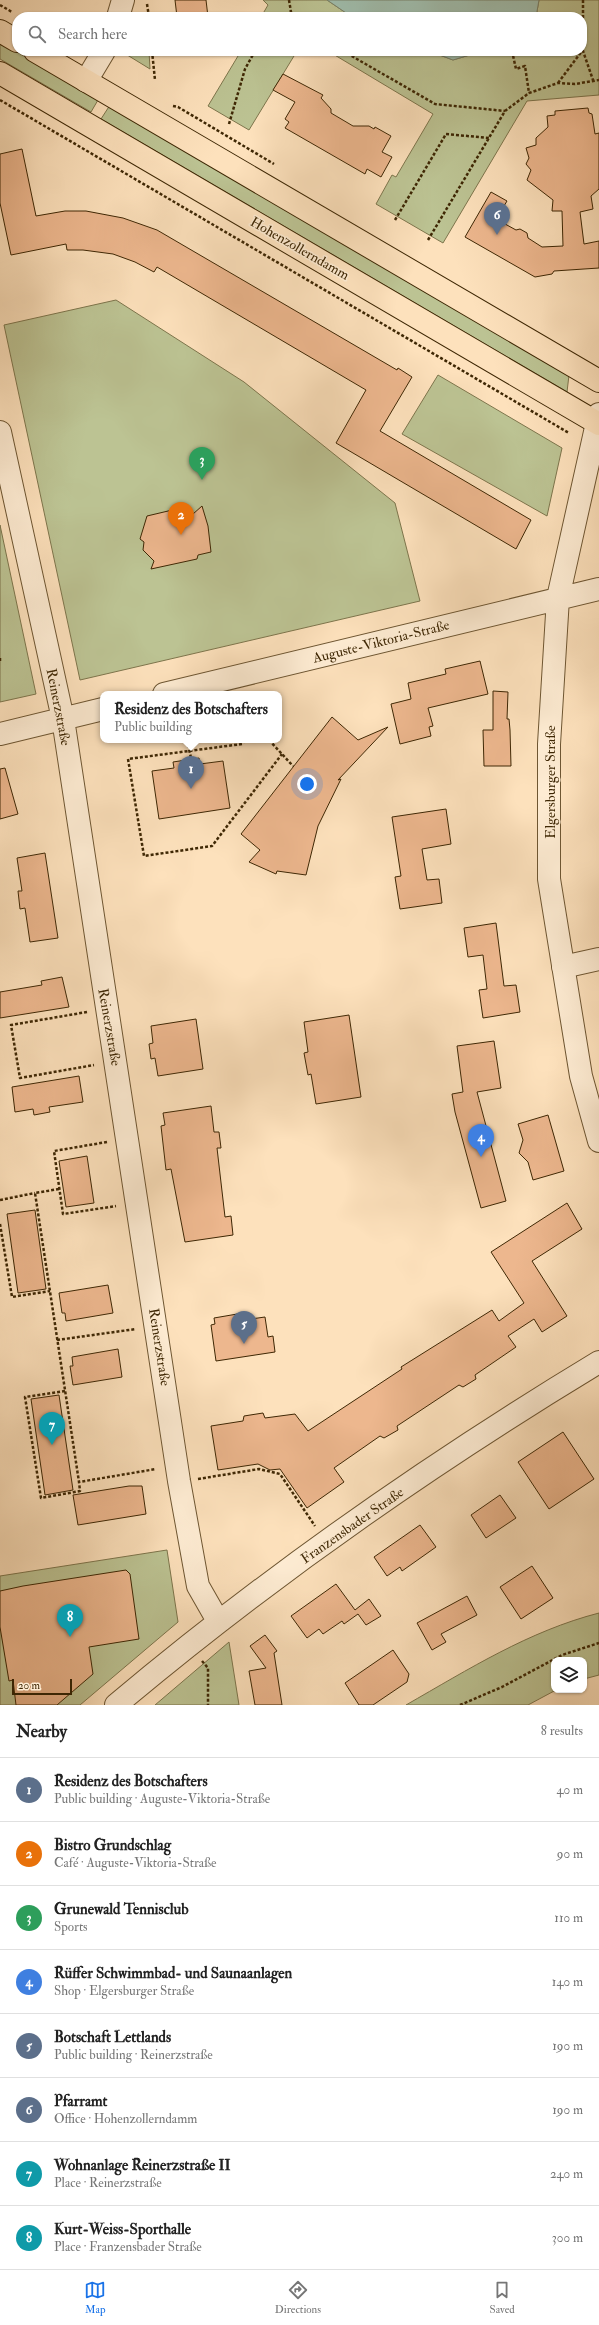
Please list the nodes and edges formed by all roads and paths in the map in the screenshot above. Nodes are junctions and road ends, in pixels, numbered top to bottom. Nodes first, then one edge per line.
1 (123, 0) edge
2 (289, 0) edge
3 (583, 0) edge
4 (147, 4) dead end
5 (119, 12) edge
6 (148, 12) edge
7 (291, 12) edge
8 (583, 12) edge
9 (0, 31) edge
10 (12, 38) edge
11 (44, 56) edge
12 (101, 56) edge
13 (153, 56) edge
14 (252, 56) edge
15 (352, 56) edge
16 (513, 56) edge
17 (579, 56) edge
18 (585, 56) edge
19 (0, 73) edge
20 (155, 80) dead end
21 (593, 80) junction
22 (599, 80) edge
23 (86, 81) junction
24 (558, 83) junction
25 (529, 93) junction
26 (0, 100) edge
27 (505, 111) junction
28 (229, 124) dead end
29 (489, 138) junction
30 (395, 220) dead end
31 (428, 240) dead end
32 (599, 381) edge
33 (598, 420) edge
34 (561, 429) dead end
35 (0, 432) edge
36 (599, 588) edge
37 (558, 598) junction
38 (0, 658) edge
39 (0, 663) edge
40 (176, 691) edge
41 (100, 710) edge
42 (63, 719) junction
43 (0, 734) edge
44 (188, 743) edge
45 (243, 743) edge
46 (272, 743) edge
47 (189, 751) junction
48 (282, 754) junction
49 (191, 758) dead end
50 (293, 766) dead end
51 (599, 959) edge
52 (563, 967) junction
53 (88, 1012) dead end
54 (97, 1065) dead end
55 (599, 1141) edge
56 (108, 1142) dead end
57 (59, 1189) junction
58 (35, 1193) junction
59 (0, 1200) edge
60 (118, 1206) dead end
61 (0, 1224) edge
62 (50, 1291) junction
63 (136, 1328) dead end
64 (57, 1340) junction
65 (599, 1362) edge
66 (65, 1391) junction
67 (158, 1469) dead end
68 (197, 1479) dead end
69 (79, 1482) junction
70 (315, 1526) dead end
71 (218, 1621) junction
72 (599, 1642) edge
73 (202, 1660) dead end
74 (116, 1705) edge
75 (208, 1705) edge
76 (460, 1705) edge

1 - 5 street
2 - 7 path
3 - 8 path
4 - 6 path
9 - 10 main road
11 - 23 main road
12 - 23 street
13 - 20 path
14 - 28 path
15 - 27 path
16 - 25 path
17 - 24 path
18 - 21 path
19 - 33 main road, Hohenzollerndamm
21 - 22 path
21 - 24 path
23 - 32 main road
24 - 25 path
25 - 27 path
26 - 34 path
27 - 29 path
29 - 30 path
29 - 31 path
33 - 37 street, Elgersburger Straße
35 - 42 street, Reinerzstraße
36 - 37 street, Auguste-Viktoria-Straße
37 - 40 street, Auguste-Viktoria-Straße
37 - 52 street, Elgersburger Straße
38 - 39 path
41 - 42 street
42 - 43 street
42 - 71 street, Reinerzstraße
44 - 47 path
45 - 47 path
46 - 48 path
47 - 48 path
47 - 49 path
48 - 50 path
51 - 52 street
52 - 55 street, Elgersburger Straße
53 - 54 path
56 - 57 path
57 - 58 path
57 - 60 path
58 - 59 path
58 - 62 path
61 - 62 path
62 - 64 path
63 - 64 path
64 - 66 path
65 - 71 street, Franzensbader Straße
66 - 69 path
66 - 69 path
67 - 69 path
68 - 70 path
71 - 74 street, Franzensbader Straße
72 - 76 path
73 - 75 path

